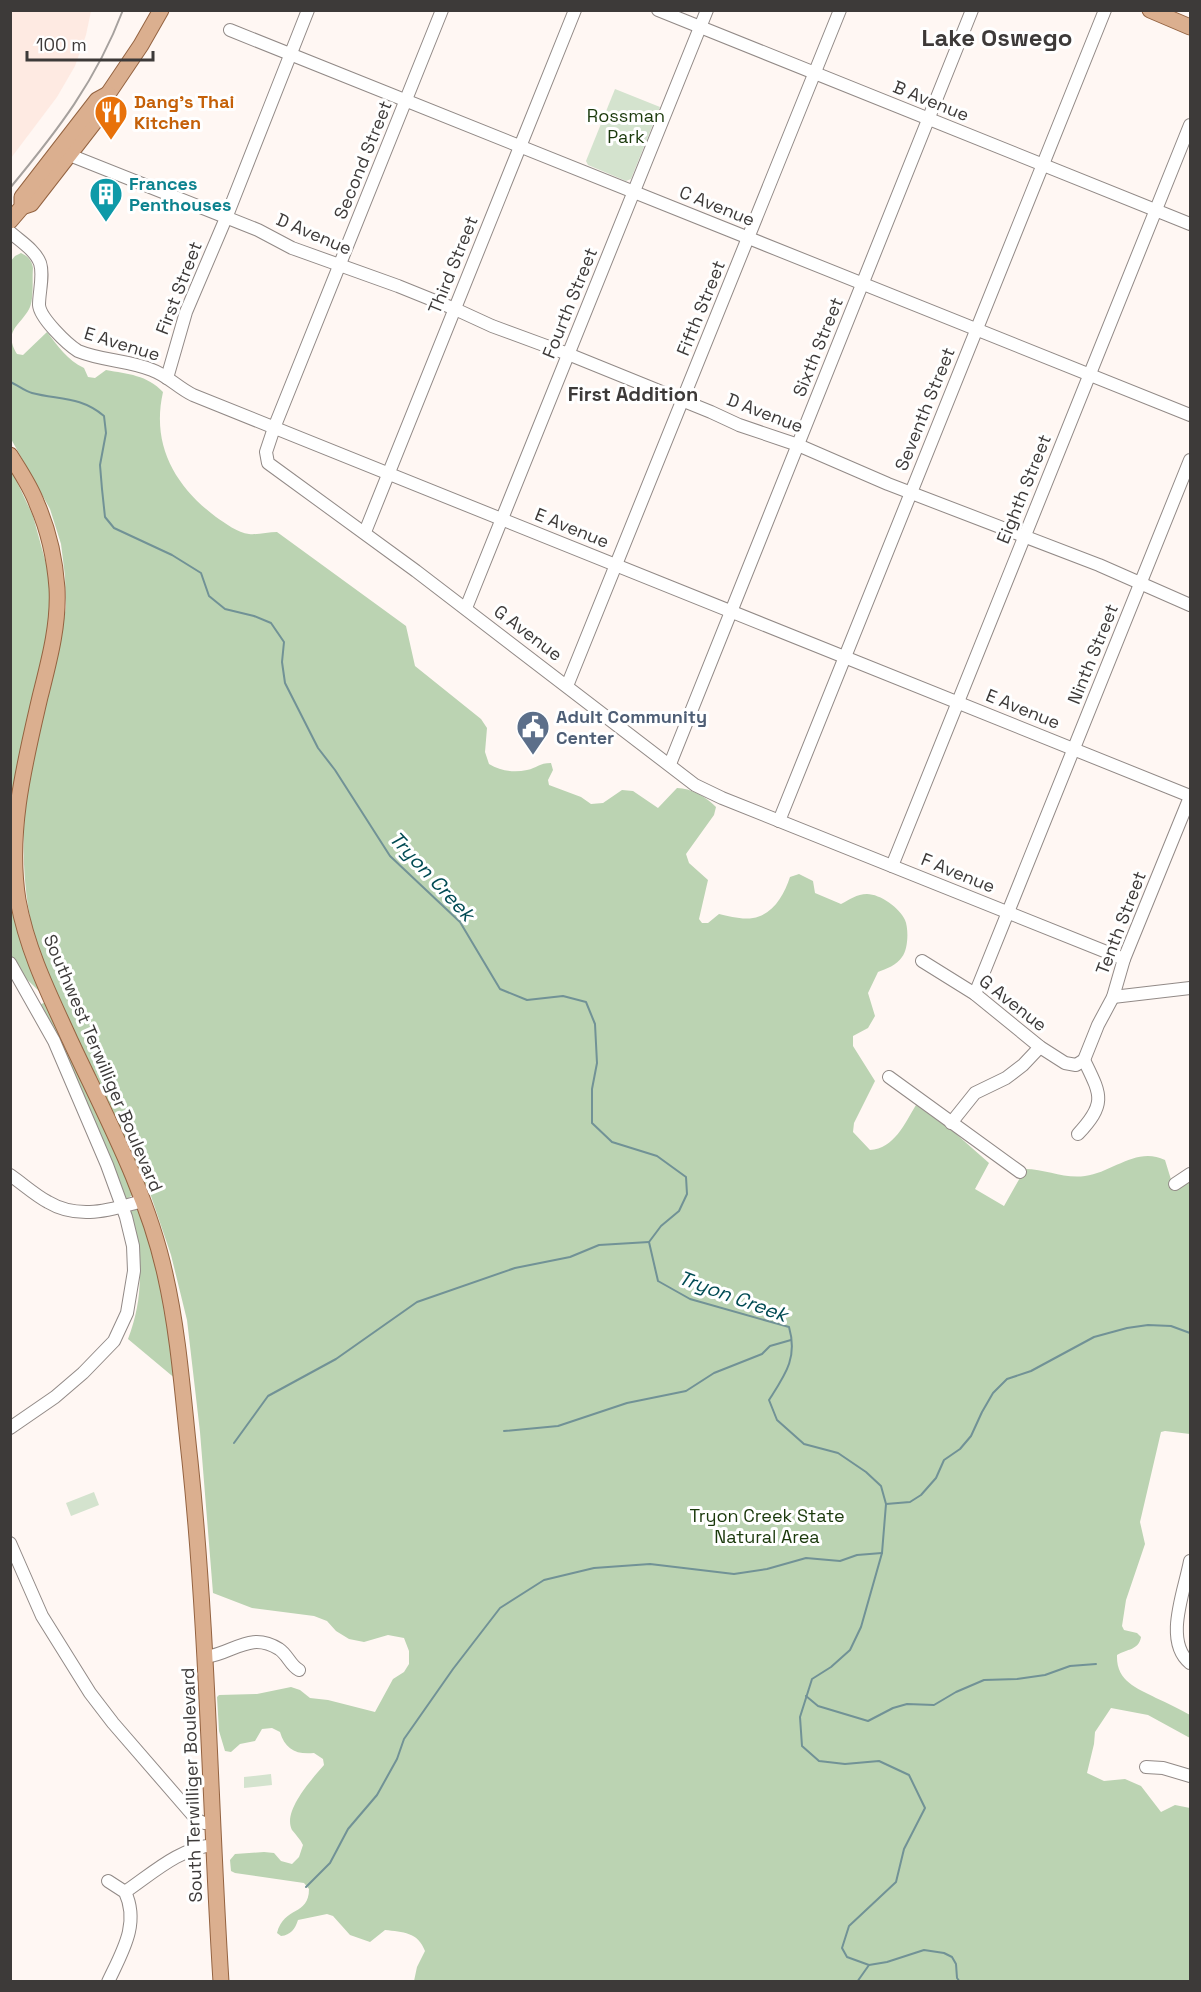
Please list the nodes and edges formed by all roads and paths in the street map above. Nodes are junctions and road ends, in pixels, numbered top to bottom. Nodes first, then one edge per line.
1 (161, 10) edge
2 (308, 10) edge
3 (442, 10) edge
4 (575, 10) edge
5 (658, 10) edge
6 (707, 10) edge
7 (840, 10) edge
8 (972, 10) edge
9 (1105, 10) edge
10 (1150, 10) edge
11 (700, 27) junction
12 (1191, 27) edge
13 (230, 30) dead end
14 (291, 54) junction
15 (814, 73) junction
16 (406, 100) junction
17 (929, 119) junction
18 (1191, 125) edge
19 (520, 146) junction
20 (63, 153) junction
21 (1043, 165) junction
22 (634, 192) junction
23 (1156, 210) junction
24 (226, 218) junction
25 (10, 221) edge
26 (1191, 224) edge
27 (10, 232) edge
28 (748, 237) junction
29 (340, 265) junction
30 (863, 284) junction
31 (455, 309) junction
32 (977, 329) junction
33 (568, 354) junction
34 (1089, 374) junction
35 (167, 378) junction
36 (682, 401) junction
37 (1191, 415) edge
38 (274, 428) junction
39 (798, 445) junction
40 (10, 455) edge
41 (266, 457) joint
42 (1191, 460) edge
43 (388, 474) junction
44 (911, 493) junction
45 (502, 519) junction
46 (365, 532) junction
47 (1024, 536) junction
48 (616, 565) junction
49 (1140, 585) junction
50 (1191, 605) edge
51 (466, 608) junction
52 (731, 611) junction
53 (845, 657) junction
54 (567, 686) junction
55 (958, 702) junction
56 (1074, 749) junction
57 (670, 764) junction
58 (1191, 796) edge
59 (779, 821) junction
60 (892, 866) junction
61 (1008, 913) junction
62 (1124, 959) junction
63 (922, 961) dead end
64 (10, 963) edge
65 (1191, 988) edge
66 (975, 994) junction
67 (1113, 998) junction
68 (1040, 1047) junction
69 (1084, 1060) junction
70 (889, 1077) dead end
71 (951, 1123) junction
72 (1078, 1134) dead end
73 (1020, 1172) dead end
74 (1191, 1174) edge
75 (10, 1175) edge
76 (1175, 1184) dead end
77 (142, 1201) junction
78 (123, 1207) junction
79 (10, 1428) edge
80 (10, 1543) edge
81 (1190, 1565) edge
82 (201, 1587) joint
83 (206, 1657) junction
84 (1191, 1663) edge
85 (299, 1670) dead end
86 (1146, 1767) dead end
87 (1191, 1776) edge
88 (213, 1823) junction
89 (213, 1845) junction
90 (108, 1881) dead end
91 (125, 1892) junction
92 (108, 1982) edge
93 (221, 1982) edge

1 - 20 main road
2 - 14 street, First Street
3 - 16 street, Second Street
4 - 19 street, Third Street
5 - 11 street, B Avenue
6 - 11 street, Fourth Street
7 - 15 street, Fifth Street
8 - 17 street, Sixth Street
9 - 21 street, Seventh Street
10 - 12 main road
11 - 15 street, B Avenue
11 - 22 street, Fourth Street
13 - 14 street, C Avenue
14 - 16 street, C Avenue
14 - 24 street, First Street
15 - 17 street, B Avenue
15 - 28 street, Fifth Street
16 - 19 street, C Avenue
16 - 29 street, Second Street
17 - 21 street, B Avenue
17 - 30 street, Sixth Street
18 - 23 street, Eighth Street
19 - 22 street, C Avenue
19 - 31 street, Third Street
20 - 24 street, D Avenue
20 - 25 main road
21 - 23 street, B Avenue
21 - 32 street, Seventh Street
22 - 28 street, C Avenue
22 - 33 street, Fourth Street
23 - 26 street, B Avenue
23 - 34 street, Eighth Street
24 - 29 street, D Avenue
24 - 35 street, First Street
27 - 35 street, E Avenue
28 - 30 street, C Avenue
28 - 36 street, Fifth Street
29 - 31 street, D Avenue
29 - 38 street, Second Street
30 - 32 street, C Avenue
30 - 39 street, Sixth Street
31 - 33 street, D Avenue
31 - 43 street, Third Street
32 - 34 street, C Avenue
32 - 44 street, Seventh Street
33 - 36 street, D Avenue
33 - 45 street, Fourth Street
34 - 37 street, C Avenue
34 - 47 street, Eighth Street
35 - 38 street, E Avenue
36 - 39 street, D Avenue
36 - 48 street, Fifth Street
38 - 41 street, Second Street
38 - 43 street, E Avenue
39 - 44 street, D Avenue
39 - 52 street, Sixth Street
40 - 77 main road, Southwest Terwilliger Boulevard
41 - 46 street, G Avenue
42 - 49 street, Ninth Street
43 - 45 street, E Avenue
43 - 46 street, Third Street
44 - 47 street, D Avenue
44 - 53 street, Seventh Street
45 - 48 street, E Avenue
45 - 51 street, Fourth Street
46 - 51 street, G Avenue
47 - 49 street, D Avenue
47 - 55 street, Eighth Street
48 - 52 street, E Avenue
48 - 54 street, Fifth Street
49 - 50 street, D Avenue
49 - 56 street, Ninth Street
51 - 54 street, G Avenue
52 - 53 street, E Avenue
52 - 57 street, Sixth Street
53 - 55 street, E Avenue
53 - 59 street, Seventh Street
54 - 57 street, G Avenue
55 - 56 street, E Avenue
55 - 60 street, Eighth Street
56 - 58 street, E Avenue
56 - 61 street, Ninth Street
57 - 59 street, G Avenue
58 - 62 street, Tenth Street
59 - 60 street, F Avenue
60 - 61 street, F Avenue
61 - 62 street, F Avenue
61 - 66 street, Ninth Street
62 - 67 street, Tenth Street
63 - 66 street, G Avenue
64 - 78 street
65 - 67 street
66 - 68 street, G Avenue
67 - 69 street, Tenth Street
68 - 69 street, G Avenue
68 - 71 street
69 - 72 street
70 - 71 street
71 - 73 street
74 - 76 street
75 - 78 street
77 - 78 street
77 - 82 main road, Southwest Terwilliger Boulevard
78 - 79 street
80 - 88 street
81 - 84 street
82 - 83 main road, South Terwilliger Boulevard
83 - 85 street
83 - 88 main road, South Terwilliger Boulevard
86 - 87 street
88 - 89 main road, South Terwilliger Boulevard
89 - 91 street
89 - 93 main road, South Terwilliger Boulevard
90 - 91 street
91 - 92 street

